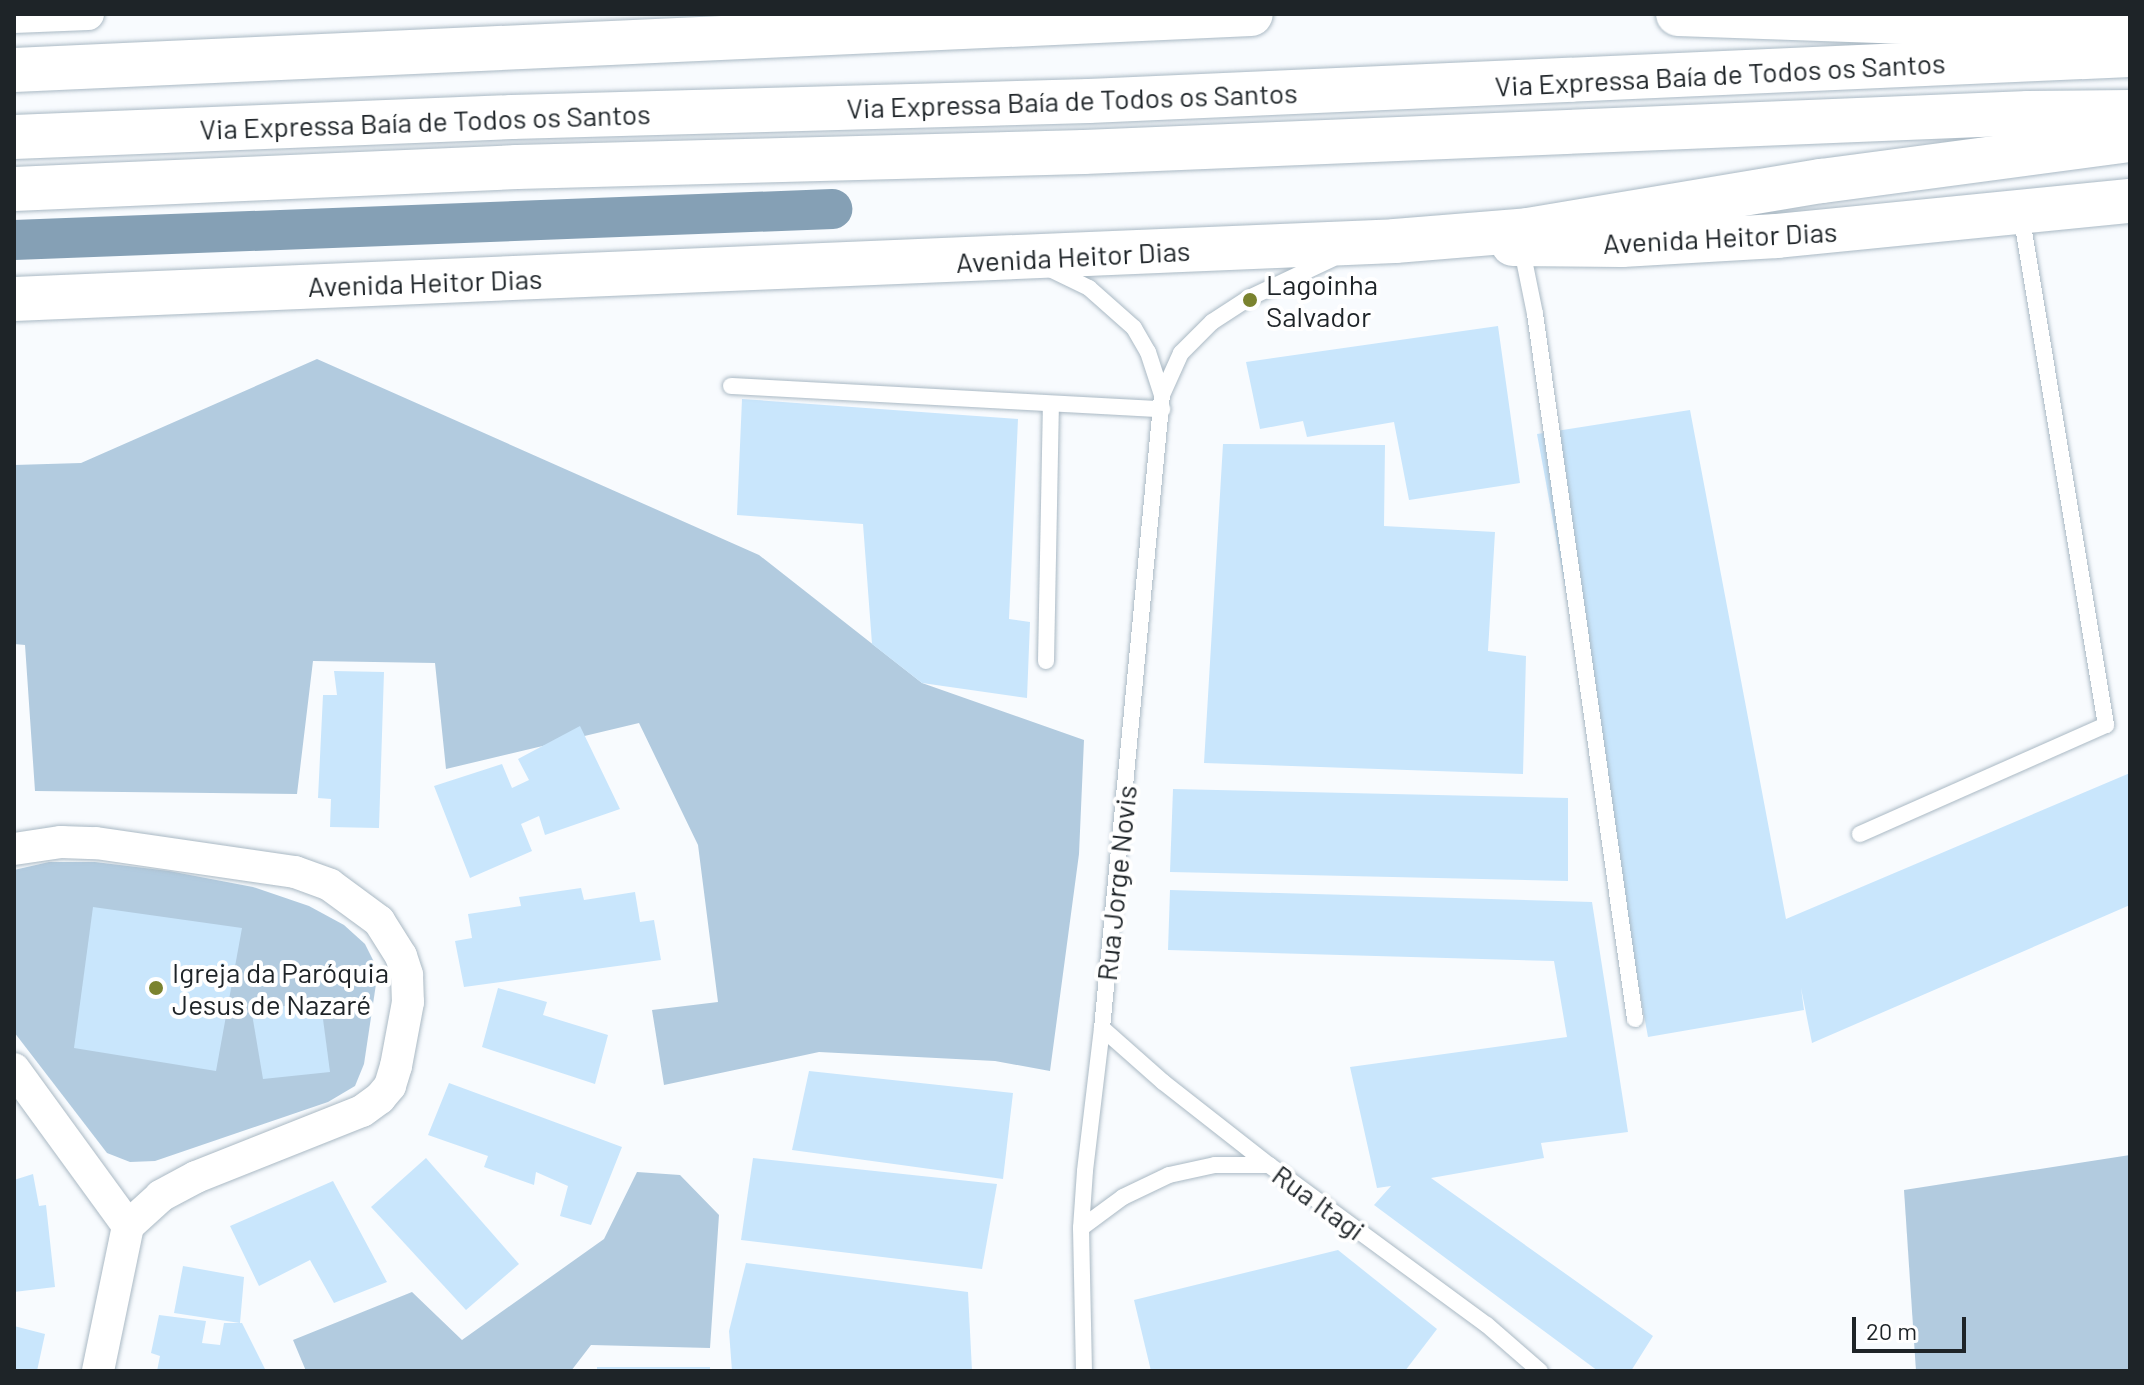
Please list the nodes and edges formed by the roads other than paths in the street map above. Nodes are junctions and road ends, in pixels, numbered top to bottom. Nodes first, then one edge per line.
1 (88, 14) edge
2 (883, 14) edge
3 (1251, 14) edge
4 (1678, 14) edge
5 (14, 17) edge
6 (940, 26) junction
7 (2130, 30) edge
8 (2130, 55) edge
9 (14, 70) edge
10 (2130, 112) edge
11 (14, 137) edge
12 (2130, 140) edge
13 (14, 189) edge
14 (2130, 201) edge
15 (2021, 212) junction
16 (1382, 242) junction
17 (1521, 244) junction
18 (1029, 258) junction
19 (14, 299) edge
20 (731, 386) dead end
21 (1162, 402) junction
22 (1051, 405) junction
23 (1046, 661) dead end
24 (1860, 834) dead end
25 (14, 849) edge
26 (1635, 1019) dead end
27 (1102, 1028) junction
28 (14, 1069) edge
29 (1269, 1165) junction
30 (128, 1226) junction
31 (1081, 1228) junction
32 (98, 1371) edge
33 (1084, 1371) edge
34 (1540, 1371) edge

1 - 5 street
2 - 6 street
3 - 6 main road
4 - 7 main road
6 - 9 main road
8 - 11 main road, Via Expressa Baía de Todos os Santos
10 - 13 main road, Via Expressa Baía de Todos os Santos
12 - 16 main road
14 - 15 main road, Avenida Heitor Dias
15 - 17 main road, Avenida Heitor Dias
15 - 24 lane
16 - 17 main road, Avenida Heitor Dias
16 - 18 main road, Avenida Heitor Dias
16 - 21 lane, Rua Jorge Novis
17 - 26 lane
18 - 19 main road, Avenida Heitor Dias
18 - 21 lane, Rua Jorge Novis
20 - 22 lane
21 - 22 lane
21 - 27 lane, Rua Jorge Novis
22 - 23 lane
25 - 30 street
27 - 29 lane, Rua Itagi
27 - 31 lane, Rua Jorge Novis
28 - 30 street
29 - 31 lane
29 - 34 lane, Rua Itagi
30 - 32 street
31 - 33 lane, Rua Jorge Novis

